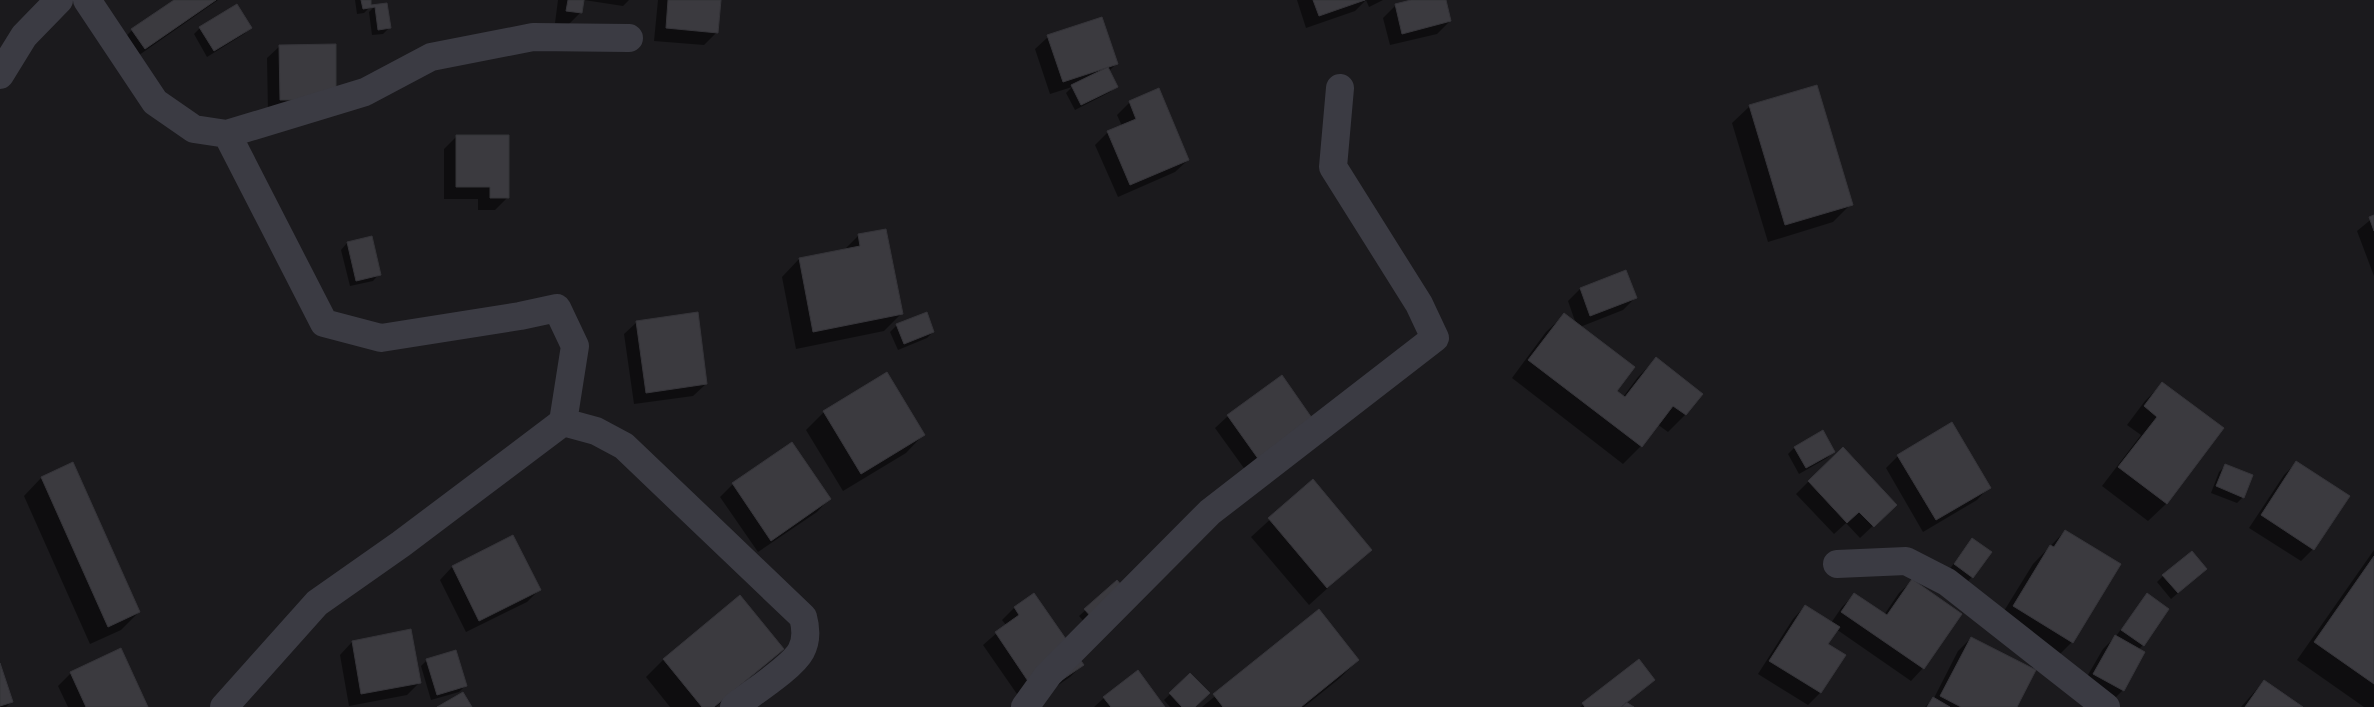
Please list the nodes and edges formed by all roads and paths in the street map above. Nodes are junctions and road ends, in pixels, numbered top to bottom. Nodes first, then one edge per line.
1 (59, 0) edge
2 (86, 0) edge
3 (629, 38) dead end
4 (0, 75) edge
5 (1340, 88) dead end
6 (227, 134) junction
7 (563, 422) junction
8 (1838, 564) dead end
9 (224, 707) edge
10 (734, 707) edge
11 (1025, 707) edge
12 (2106, 707) edge

1 - 4 street
2 - 6 street
3 - 6 street
5 - 11 street
6 - 7 street
7 - 9 street
7 - 10 street
8 - 12 street

